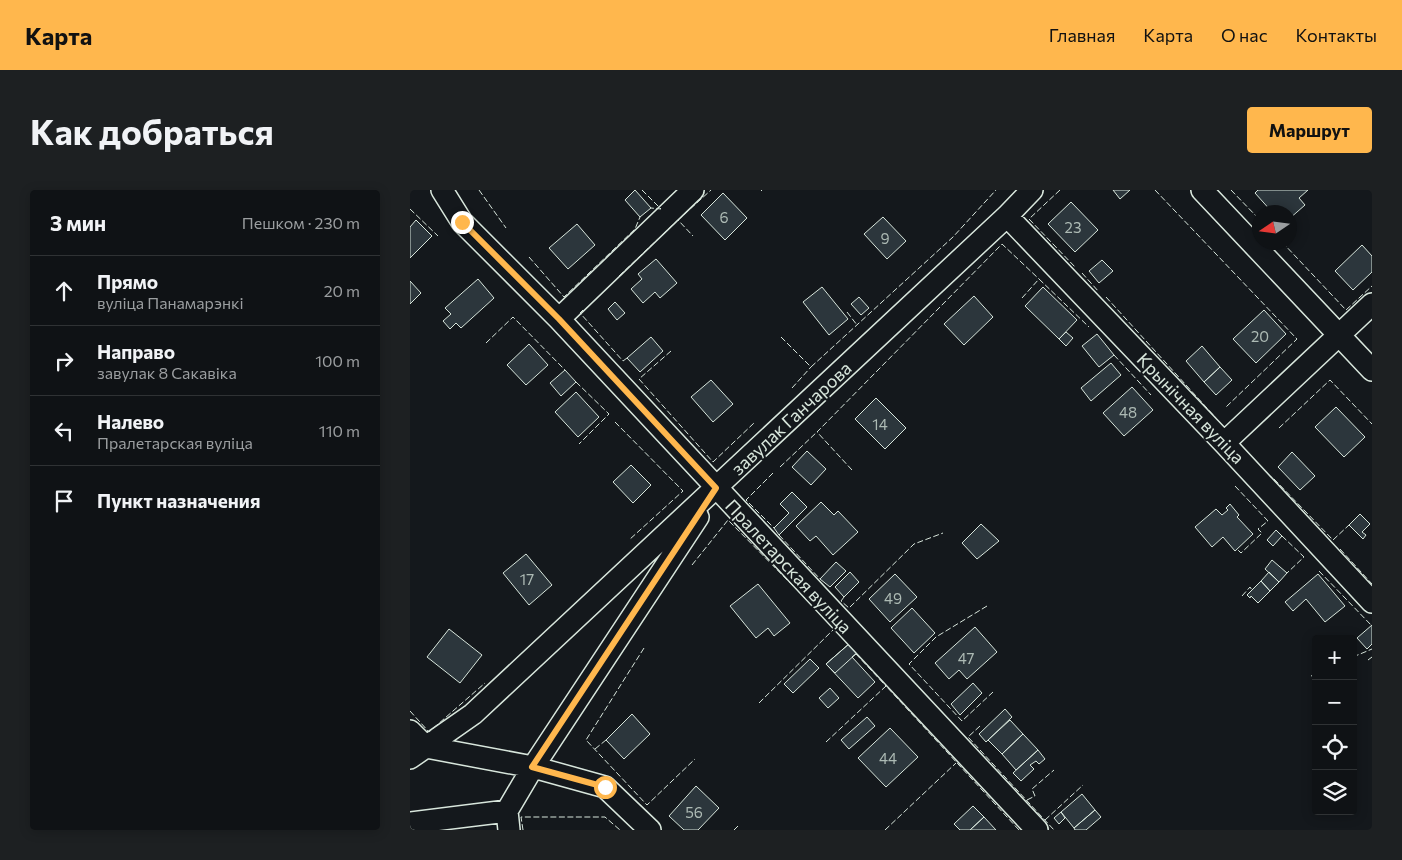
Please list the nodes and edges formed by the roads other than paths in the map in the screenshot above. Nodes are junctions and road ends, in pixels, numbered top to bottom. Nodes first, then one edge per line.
1 (442, 190) edge
2 (693, 190) edge
3 (1032, 190) edge
4 (1202, 190) edge
5 (1007, 216) junction
6 (1372, 304) edge
7 (559, 319) junction
8 (1338, 335) junction
9 (1372, 370) edge
10 (1224, 443) junction
11 (716, 488) junction
12 (1372, 602) edge
13 (410, 731) edge
14 (418, 753) edge
15 (532, 767) junction
16 (508, 821) edge
17 (410, 823) edge
18 (650, 830) edge
19 (1037, 830) edge

1 - 7 street, Пралетарская вуліца
2 - 7 street
3 - 5 street, завулак Ганчарова
4 - 8 street
5 - 10 street, Крынічная вуліца
5 - 11 street, завулак Ганчарова
6 - 8 street
7 - 11 street, Пралетарская вуліца
8 - 9 street
8 - 10 street
10 - 12 street, Крынічная вуліца
11 - 14 street, завулак Ганчарова
11 - 15 street
11 - 19 street, Пралетарская вуліца
13 - 14 street
14 - 15 street
15 - 16 street
15 - 18 street
16 - 17 street

